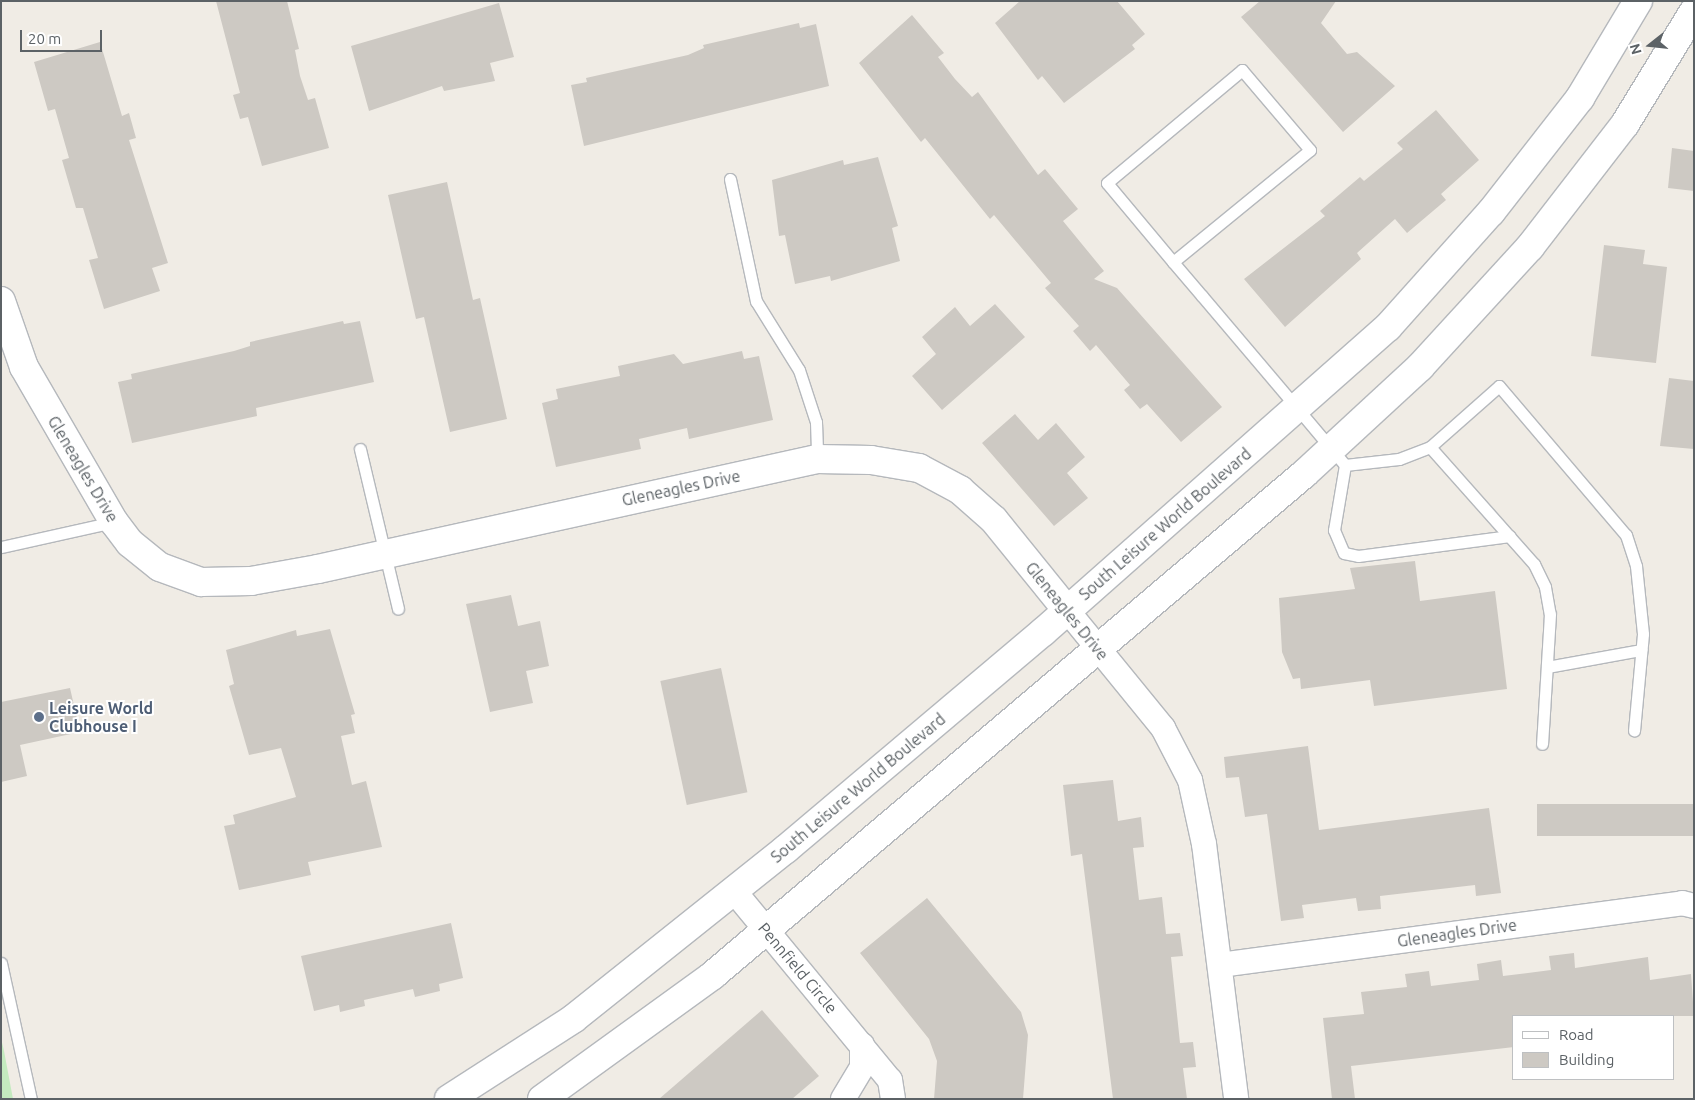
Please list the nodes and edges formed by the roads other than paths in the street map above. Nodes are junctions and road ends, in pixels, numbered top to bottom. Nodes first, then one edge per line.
1 (1638, 1) edge
2 (1694, 11) edge
3 (730, 179) dead end
4 (1173, 262) junction
5 (1, 301) edge
6 (1297, 408) junction
7 (1430, 447) junction
8 (360, 449) dead end
9 (1338, 457) junction
10 (818, 459) junction
11 (114, 522) junction
12 (1510, 536) junction
13 (1, 547) edge
14 (385, 553) junction
15 (398, 609) dead end
16 (1066, 609) junction
17 (1098, 648) junction
18 (1641, 650) junction
19 (1547, 667) junction
20 (1634, 731) dead end
21 (1542, 744) dead end
22 (734, 891) junction
23 (1694, 906) edge
24 (766, 930) junction
25 (1, 963) edge
26 (1220, 965) junction
27 (862, 1045) junction
28 (31, 1099) edge
29 (449, 1099) edge
30 (542, 1099) edge
31 (843, 1099) edge
32 (893, 1099) edge
33 (1236, 1099) edge

1 - 6 street, South Leisure World Boulevard
2 - 9 street
3 - 10 lane
4 - 4 lane
4 - 6 lane
5 - 11 street, Gleneagles Drive
6 - 9 lane
6 - 16 street, South Leisure World Boulevard
7 - 9 lane
7 - 12 lane
7 - 18 lane
8 - 14 lane
9 - 12 lane
9 - 17 street
10 - 14 street, Gleneagles Drive
10 - 16 street, Gleneagles Drive
11 - 13 lane
11 - 14 street, Gleneagles Drive
12 - 19 lane
14 - 15 lane
16 - 17 street, Gleneagles Drive
16 - 22 street, South Leisure World Boulevard
17 - 24 street
17 - 26 street, Gleneagles Drive
18 - 19 lane
18 - 20 lane
19 - 21 lane
22 - 24 street, Pennfield Circle
22 - 29 street, South Leisure World Boulevard
23 - 26 street, Gleneagles Drive
24 - 27 street, Pennfield Circle
24 - 30 street
25 - 28 lane
26 - 33 street, Gleneagles Drive
27 - 31 street
27 - 32 street, Pennfield Circle

